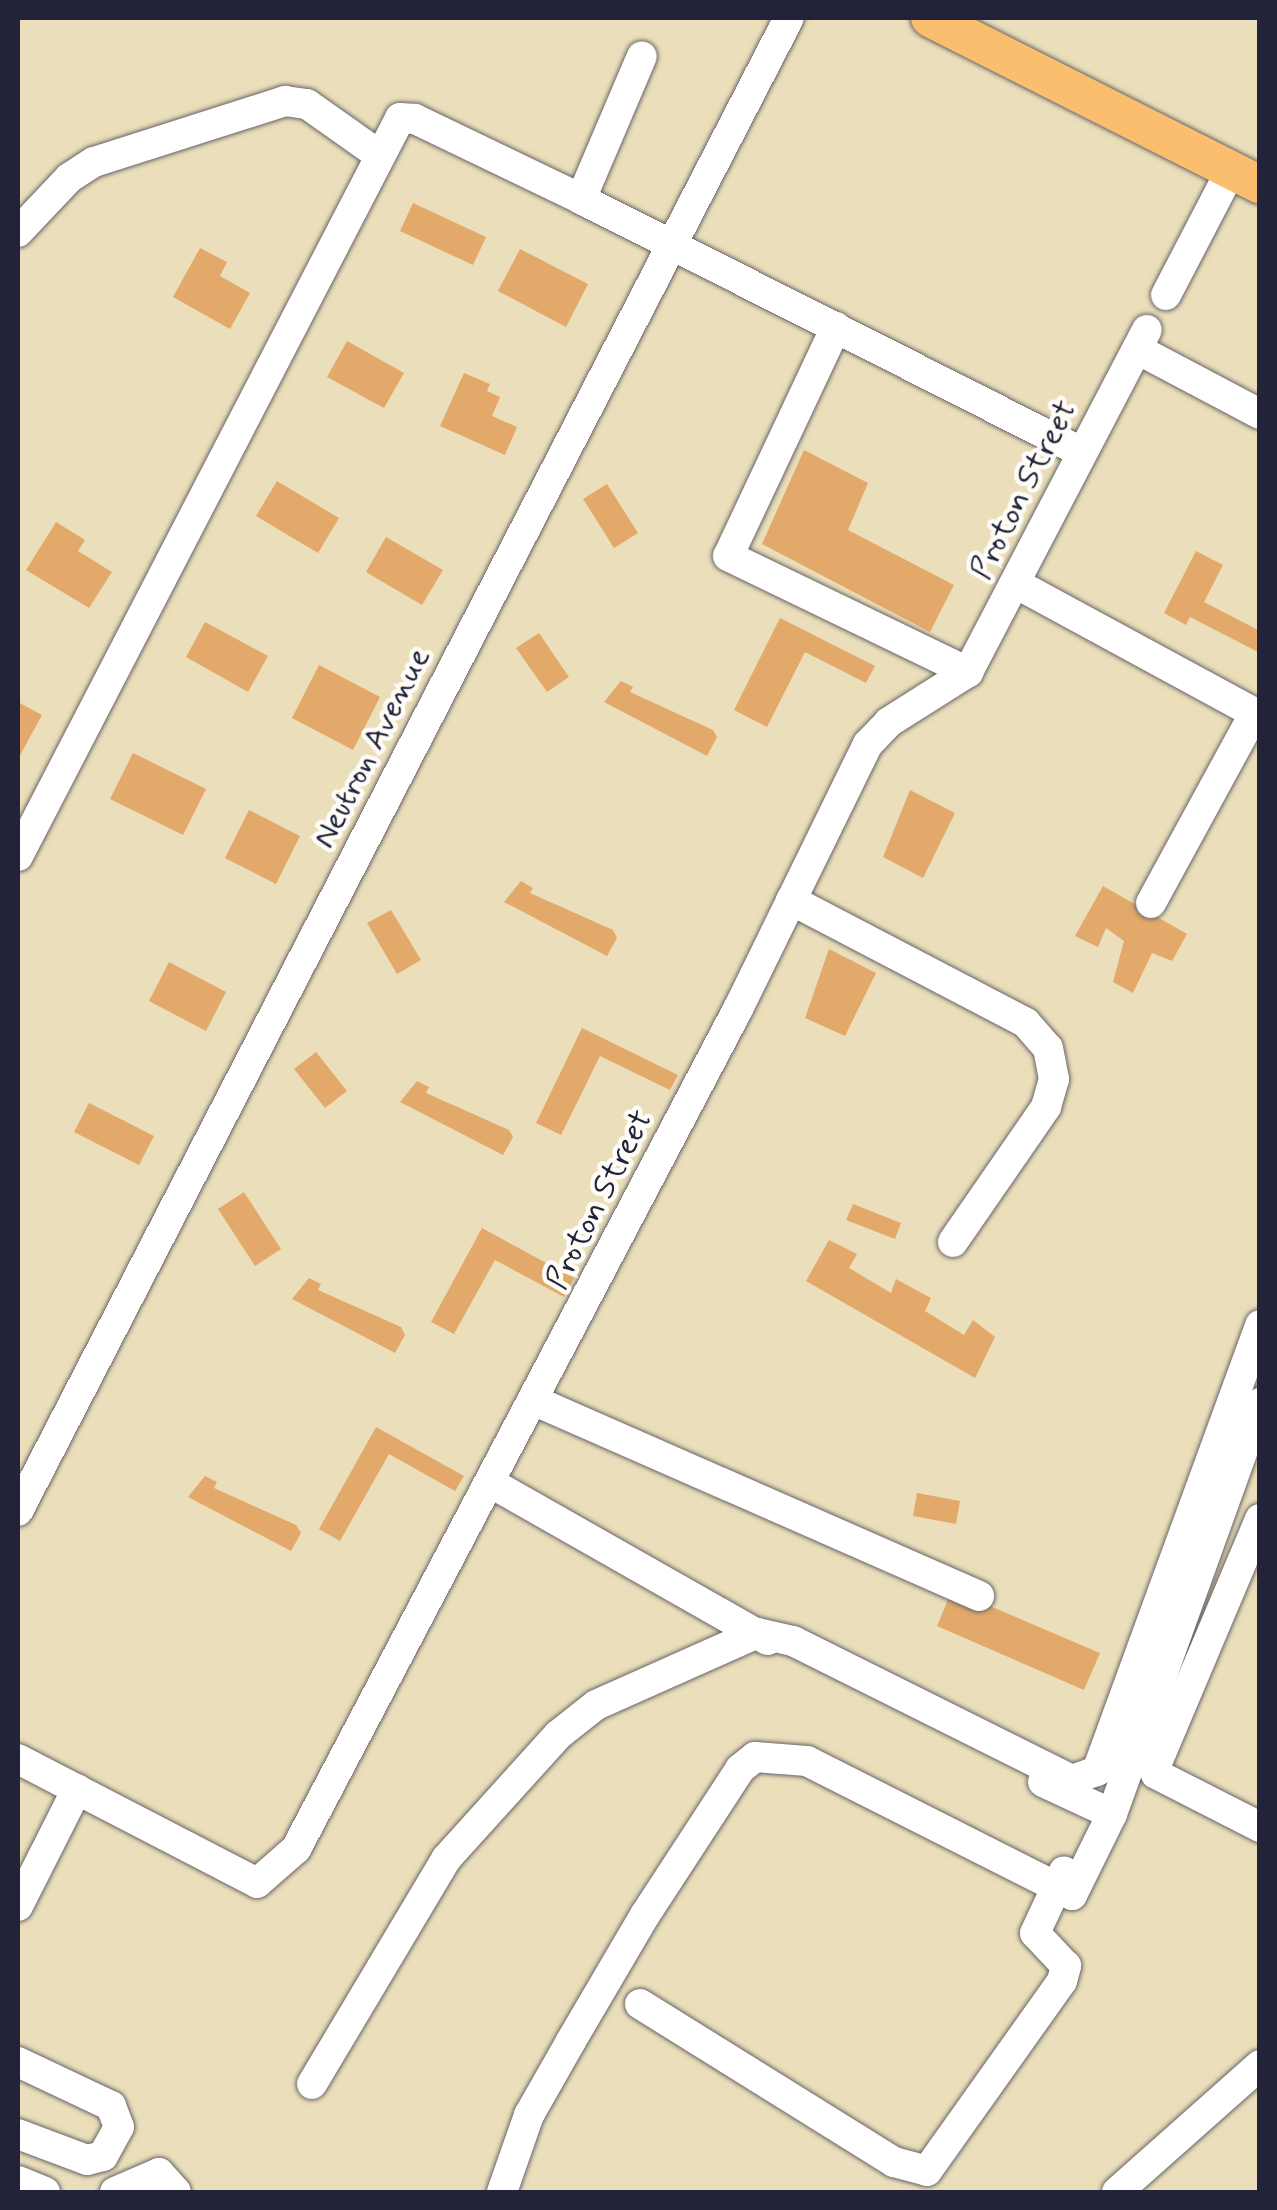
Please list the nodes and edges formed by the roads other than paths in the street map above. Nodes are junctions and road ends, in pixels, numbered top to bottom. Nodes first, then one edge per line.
1 (790, 18) edge
2 (930, 18) edge
3 (642, 56) dead end
4 (378, 154) junction
5 (1245, 177) edge
6 (581, 199) junction
7 (18, 232) edge
8 (671, 244) junction
9 (1166, 295) dead end
10 (836, 328) junction
11 (1260, 414) edge
12 (1081, 452) junction
13 (1016, 583) junction
14 (968, 672) junction
15 (1257, 715) edge
16 (18, 856) edge
17 (791, 900) junction
18 (1151, 903) dead end
19 (953, 1242) dead end
20 (1260, 1325) edge
21 (534, 1401) junction
22 (1260, 1404) edge
23 (491, 1483) junction
24 (18, 1511) edge
25 (1260, 1519) edge
26 (979, 1596) dead end
27 (758, 1633) junction
28 (916, 1710) junction
29 (18, 1759) edge
30 (77, 1789) junction
31 (1104, 1810) junction
32 (1260, 1827) edge
33 (1064, 1892) junction
34 (18, 1906) edge
35 (640, 2004) dead end
36 (18, 2062) edge
37 (1260, 2065) edge
38 (312, 2084) dead end
39 (18, 2134) edge
40 (18, 2181) edge
41 (44, 2192) edge
42 (115, 2192) edge
43 (176, 2192) edge
44 (502, 2192) edge
45 (1117, 2192) edge

1 - 8 street, Neutron Avenue
2 - 5 main road
3 - 6 street
4 - 6 street
4 - 7 street
4 - 16 street
5 - 9 street
6 - 8 street
8 - 10 street
8 - 24 street, Neutron Avenue
10 - 12 street
10 - 14 street
11 - 12 street, Proton Street
12 - 13 street, Proton Street
13 - 14 street, Proton Street
13 - 15 street
14 - 17 street, Proton Street
15 - 18 street
17 - 19 street
17 - 21 street, Proton Street
20 - 28 street
21 - 23 street, Proton Street
21 - 26 street
22 - 31 street
23 - 27 street
23 - 30 street, Proton Street
25 - 32 street
27 - 28 street
27 - 38 street
28 - 31 street
29 - 30 street, Proton Street
30 - 34 street
31 - 33 street
33 - 35 street
33 - 44 street
36 - 39 street
37 - 45 street
40 - 41 street
42 - 43 street

